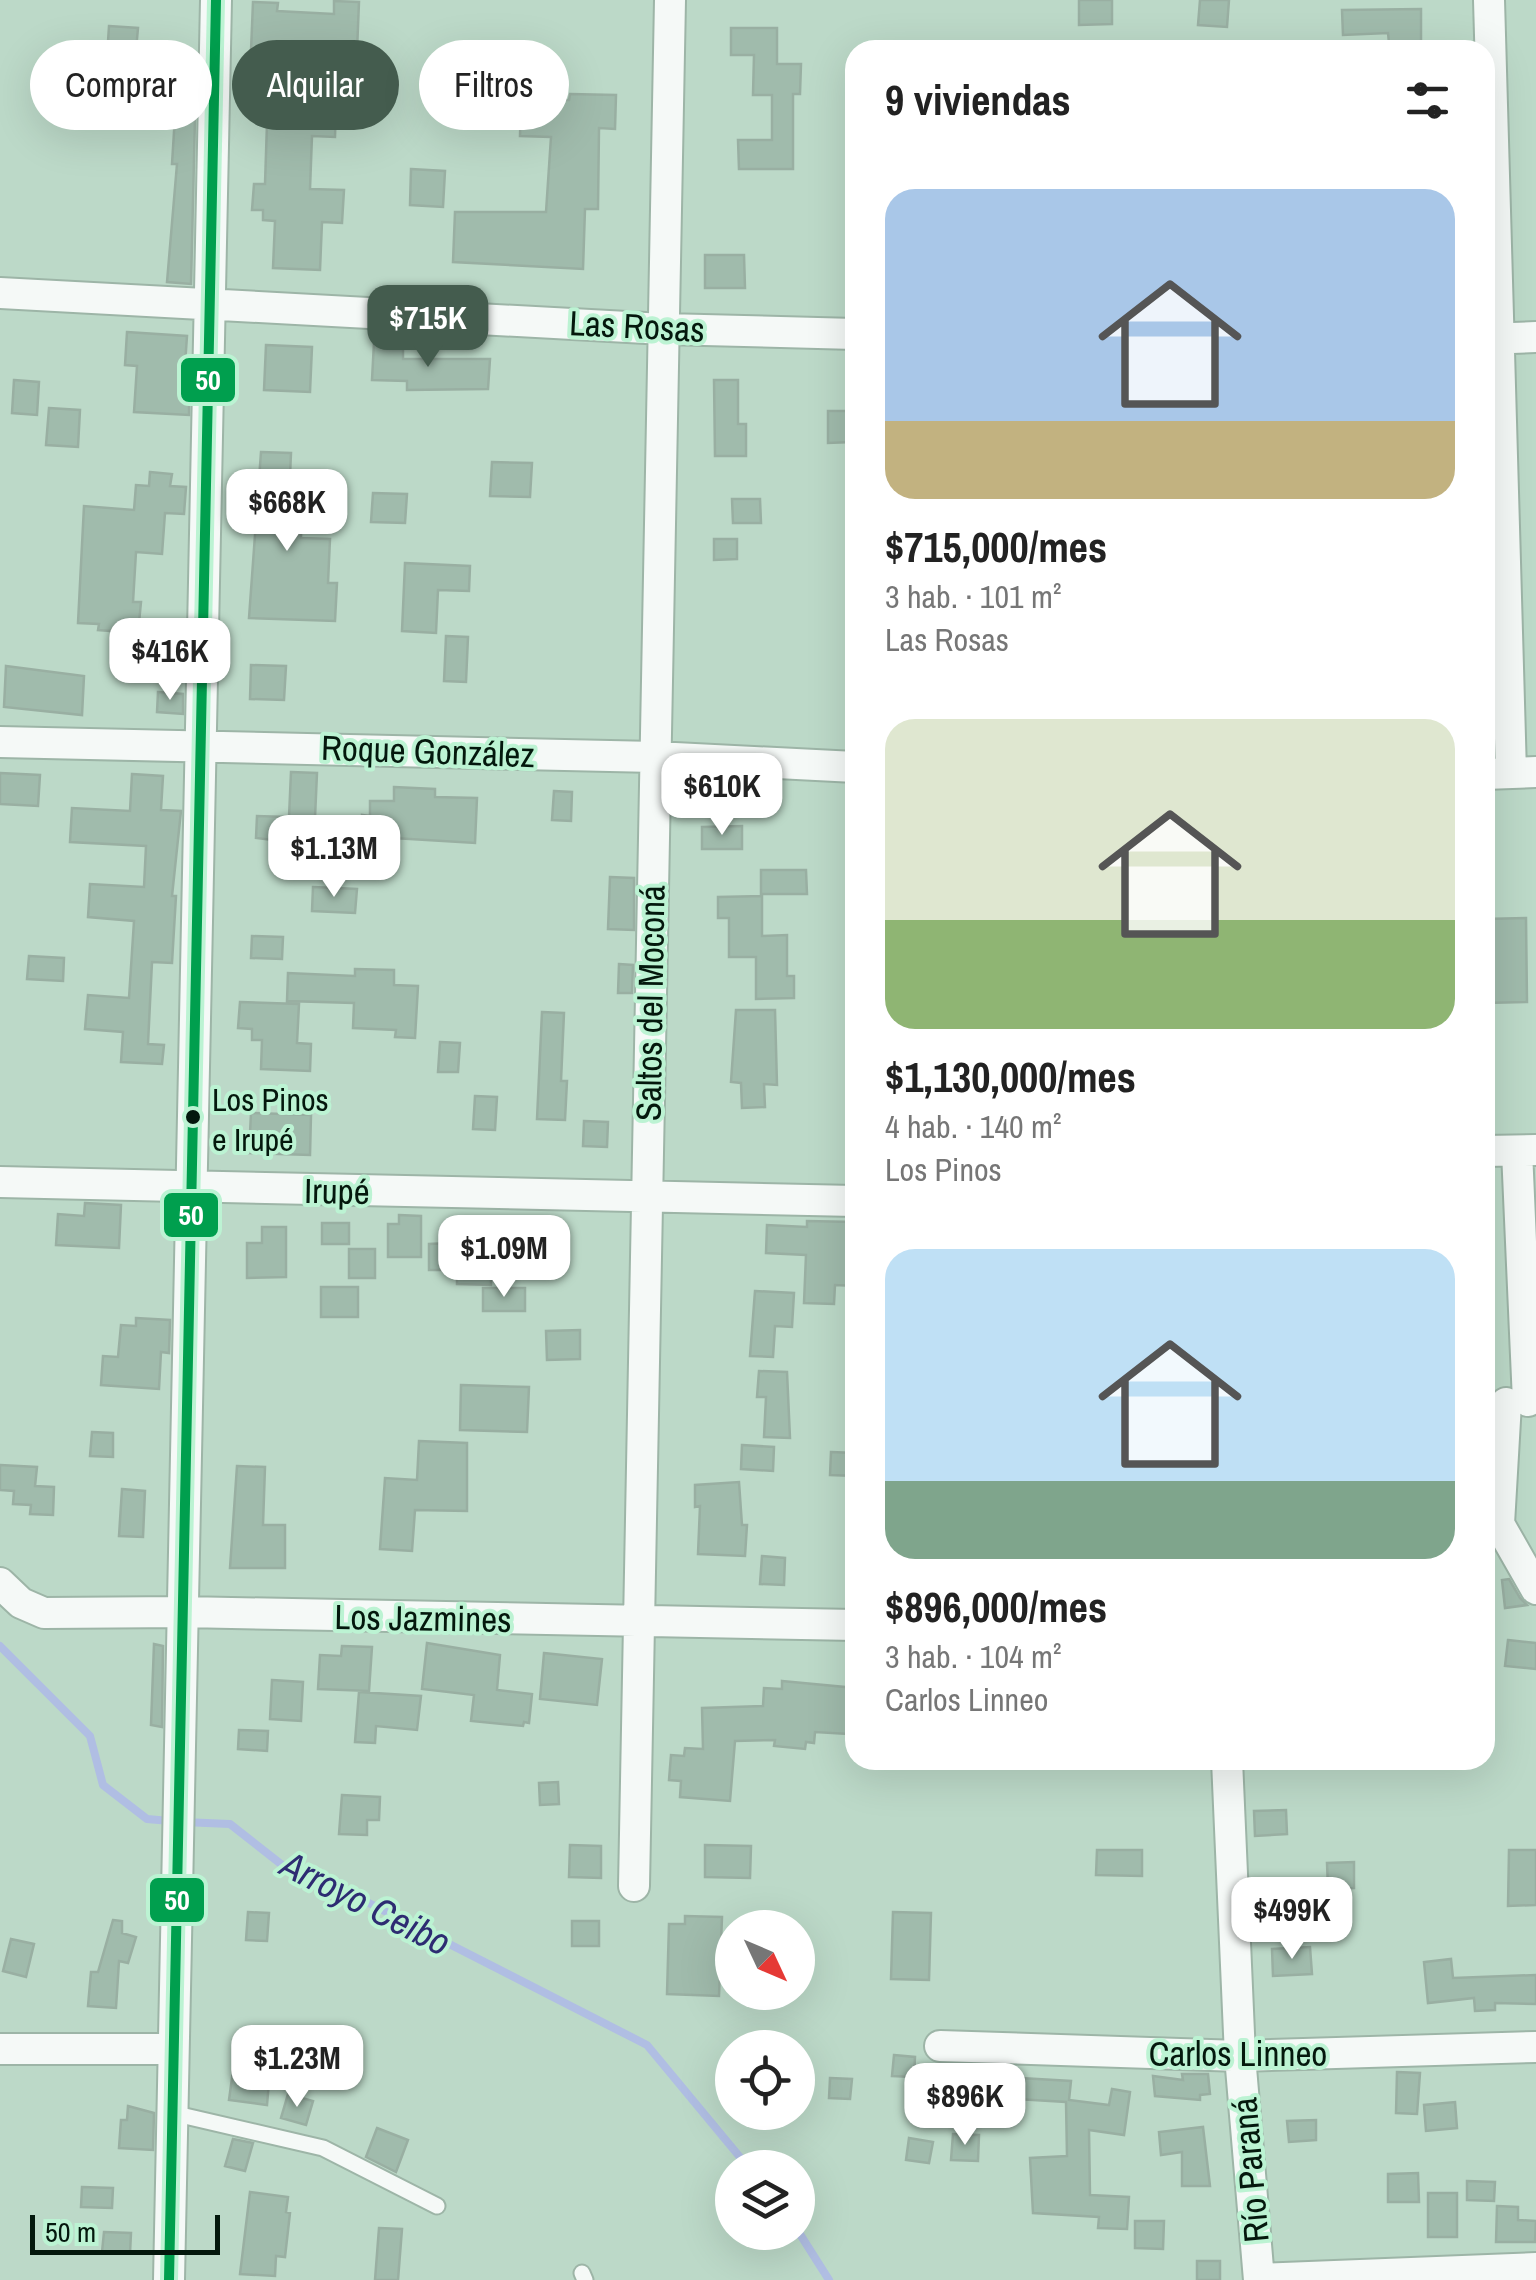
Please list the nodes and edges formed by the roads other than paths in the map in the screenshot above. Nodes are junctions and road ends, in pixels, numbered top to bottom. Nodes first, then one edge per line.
1 (216, 0) edge
2 (670, 0) edge
3 (1488, 0) edge
4 (1488, 40) edge
5 (0, 294) edge
6 (212, 304) junction
7 (664, 329) junction
8 (845, 334) edge
9 (1536, 336) edge
10 (1495, 339) edge
11 (1495, 426) edge
12 (0, 742) edge
13 (200, 745) junction
14 (655, 757) junction
15 (845, 767) edge
16 (1511, 773) edge
17 (1526, 1151) edge
18 (1495, 1152) edge
19 (0, 1182) edge
20 (191, 1188) junction
21 (646, 1199) junction
22 (845, 1201) edge
23 (1514, 1402) edge
24 (0, 1583) edge
25 (1536, 1589) edge
26 (182, 1612) junction
27 (638, 1624) junction
28 (845, 1625) edge
29 (1227, 1770) edge
30 (634, 1886) dead end
31 (940, 2046) dead end
32 (1536, 2046) edge
33 (0, 2049) edge
34 (174, 2049) junction
35 (1240, 2056) junction
36 (172, 2113) junction
37 (437, 2206) dead end
38 (1536, 2268) edge
39 (1427, 2275) edge
40 (169, 2280) edge
41 (1259, 2280) edge

1 - 6 street
2 - 7 street, Saltos del Moconá
3 - 4 street
5 - 6 street, Las Rosas
6 - 7 street, Las Rosas
6 - 13 street
7 - 8 street, Las Rosas
7 - 14 street, Saltos del Moconá
9 - 10 street
11 - 16 street
12 - 13 street, Roque González
13 - 14 street, Roque González
13 - 20 street
14 - 15 street, Roque González
14 - 21 street, Saltos del Moconá
17 - 18 street
17 - 23 street
19 - 20 street, Irupé
20 - 21 street, Irupé
20 - 26 street
21 - 22 street, Irupé
21 - 27 street, Saltos del Moconá
23 - 25 street
24 - 26 street, Los Jazmines
26 - 27 street, Los Jazmines
26 - 34 street
27 - 28 street, Los Jazmines
27 - 30 street, Saltos del Moconá
29 - 35 street, Río Paraná
31 - 35 street, Carlos Linneo
32 - 35 street, Carlos Linneo
33 - 34 street
34 - 36 street
35 - 41 street, Río Paraná
36 - 37 lane
36 - 40 street
38 - 39 street
39 - 41 street

